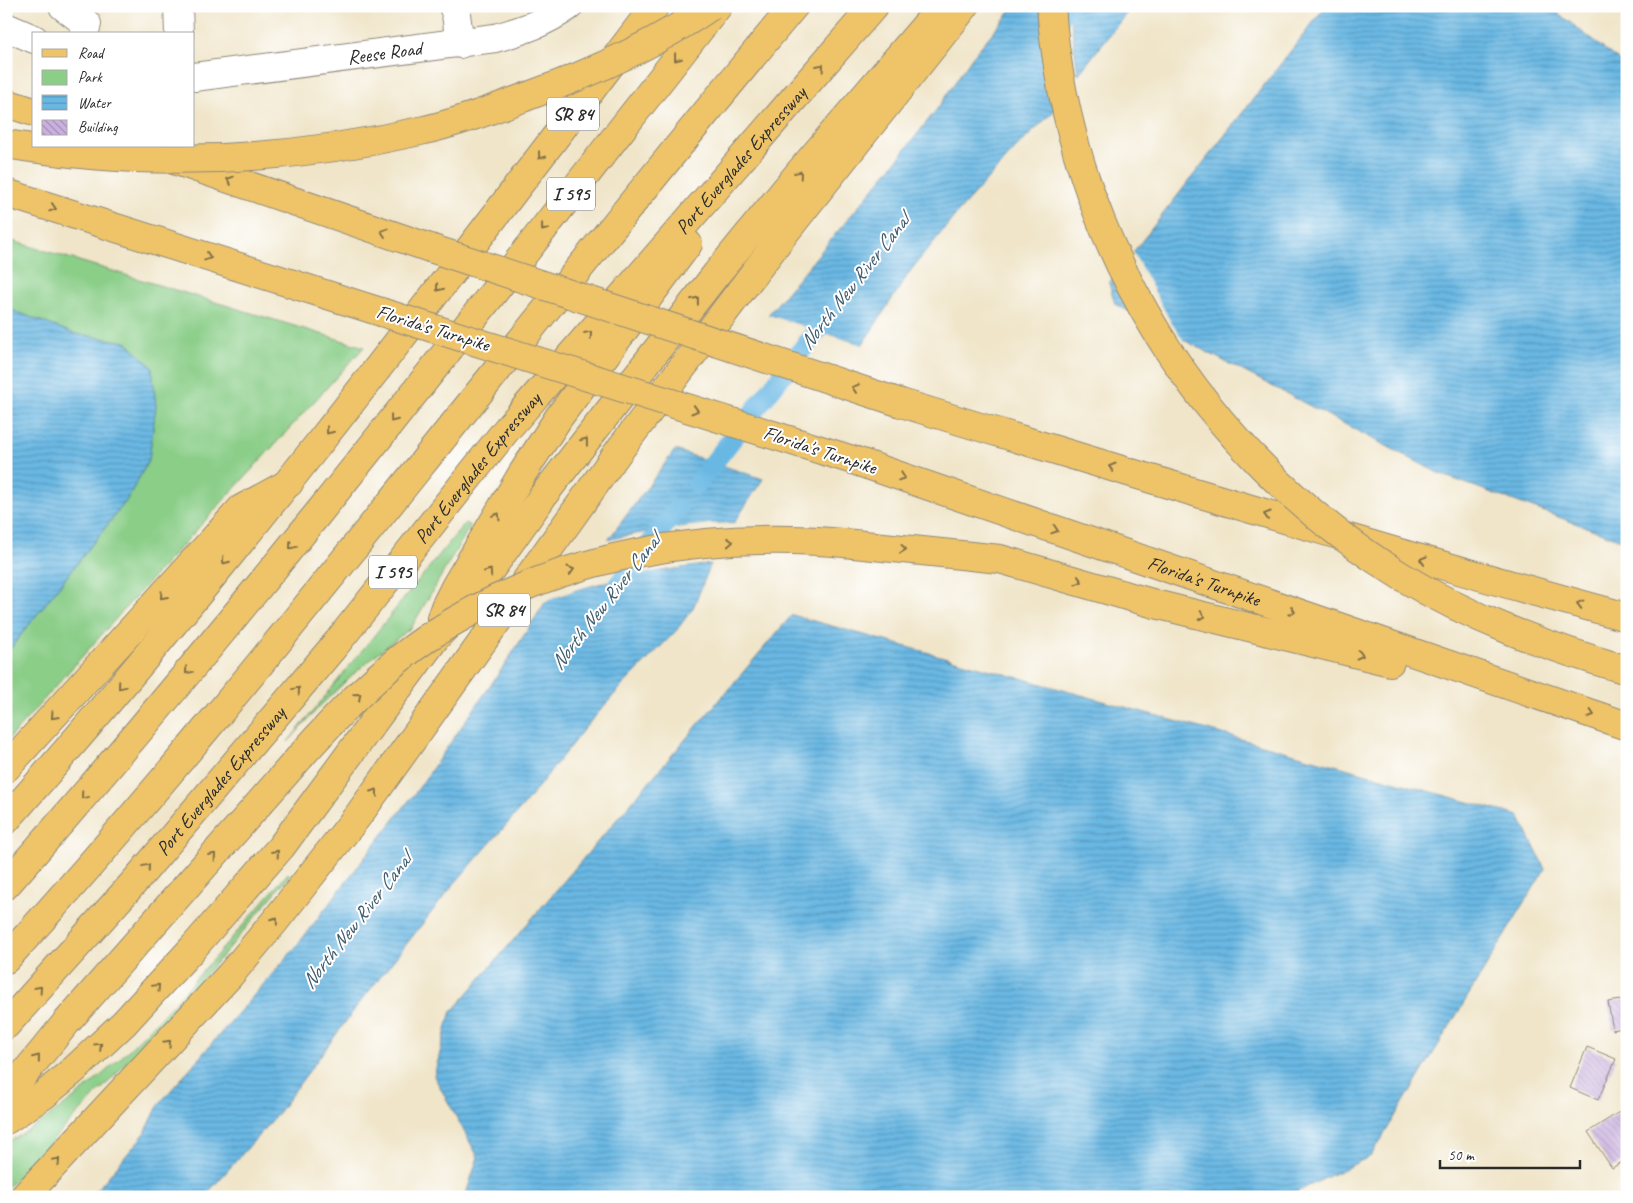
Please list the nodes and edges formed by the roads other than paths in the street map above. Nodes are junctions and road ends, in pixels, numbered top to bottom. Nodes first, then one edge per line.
1 (63, 6) edge
2 (178, 6) edge
3 (454, 6) edge
4 (569, 6) edge
5 (655, 6) edge
6 (711, 6) edge
7 (718, 6) edge
8 (794, 6) edge
9 (874, 6) edge
10 (942, 6) edge
11 (966, 6) edge
12 (1051, 6) edge
13 (6, 27) edge
14 (85, 32) edge
15 (179, 32) edge
16 (32, 38) edge
17 (460, 44) junction
18 (195, 77) edge
19 (6, 103) edge
20 (32, 111) edge
21 (777, 117) junction
22 (6, 144) edge
23 (139, 148) edge
24 (6, 193) edge
25 (289, 483) junction
26 (1627, 617) edge
27 (436, 637) junction
28 (1627, 670) edge
29 (1556, 702) junction
30 (1627, 726) edge
31 (6, 768) edge
32 (6, 820) edge
33 (6, 885) edge
34 (6, 959) edge
35 (6, 1025) edge
36 (6, 1096) edge
37 (6, 1120) edge
38 (24, 1197) edge

1 - 14 street
2 - 15 street
3 - 17 street
4 - 17 street, Reese Road
5 -> 25 main road, SR 84
6 - 22 main road, bridge
7 -> 33 main road, I 595
8 - 34 main road
21 -> 9 main road, Port Everglades Expressway / I 595
27 -> 10 main road
38 -> 11 main road, SR 84
12 - 28 main road, bridge
13 - 16 street
17 - 18 street, Reese Road
19 - 20 main road
27 -> 21 main road
35 -> 21 main road, Port Everglades Expressway / I 595
26 -> 23 main road, bridge
24 -> 29 main road, Florida's Turnpike, bridge
25 -> 31 main road
25 -> 32 main road, SR 84
37 -> 27 main road
29 -> 30 main road, Florida's Turnpike
36 -> 29 main road, bridge

